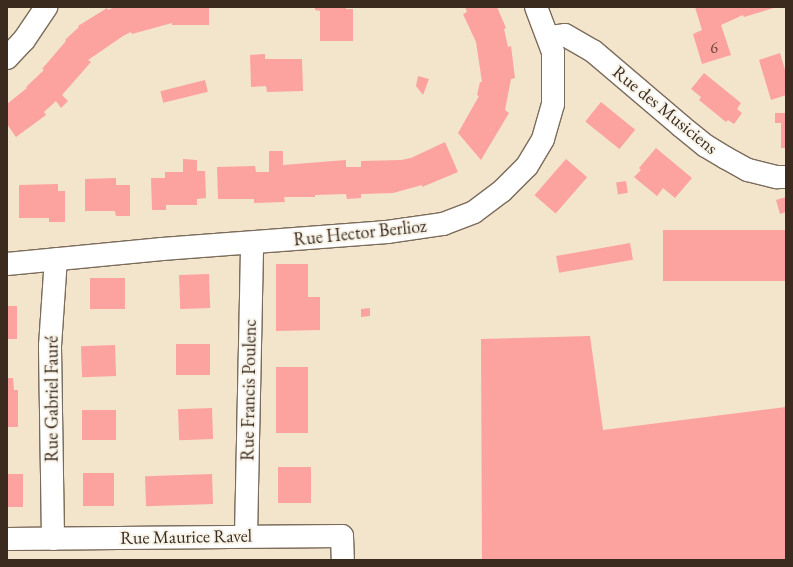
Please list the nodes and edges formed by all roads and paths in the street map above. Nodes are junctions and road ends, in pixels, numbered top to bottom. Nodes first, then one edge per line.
1 (46, 7) edge
2 (536, 7) edge
3 (549, 37) junction
4 (7, 58) edge
5 (786, 178) edge
6 (252, 243) junction
7 (56, 259) junction
8 (7, 264) edge
9 (246, 536) junction
10 (7, 539) edge
11 (53, 539) junction
12 (343, 560) edge

1 - 4 street
2 - 3 street, Rue Hector Berlioz
3 - 5 street, Rue des Musiciens
3 - 6 street, Rue Hector Berlioz
6 - 7 street, Rue Hector Berlioz
6 - 9 street, Rue Francis Poulenc
7 - 8 street, Rue Hector Berlioz
7 - 11 street, Rue Gabriel Fauré
9 - 11 street, Rue Maurice Ravel
9 - 12 street, Rue Maurice Ravel
10 - 11 street, Rue Maurice Ravel

